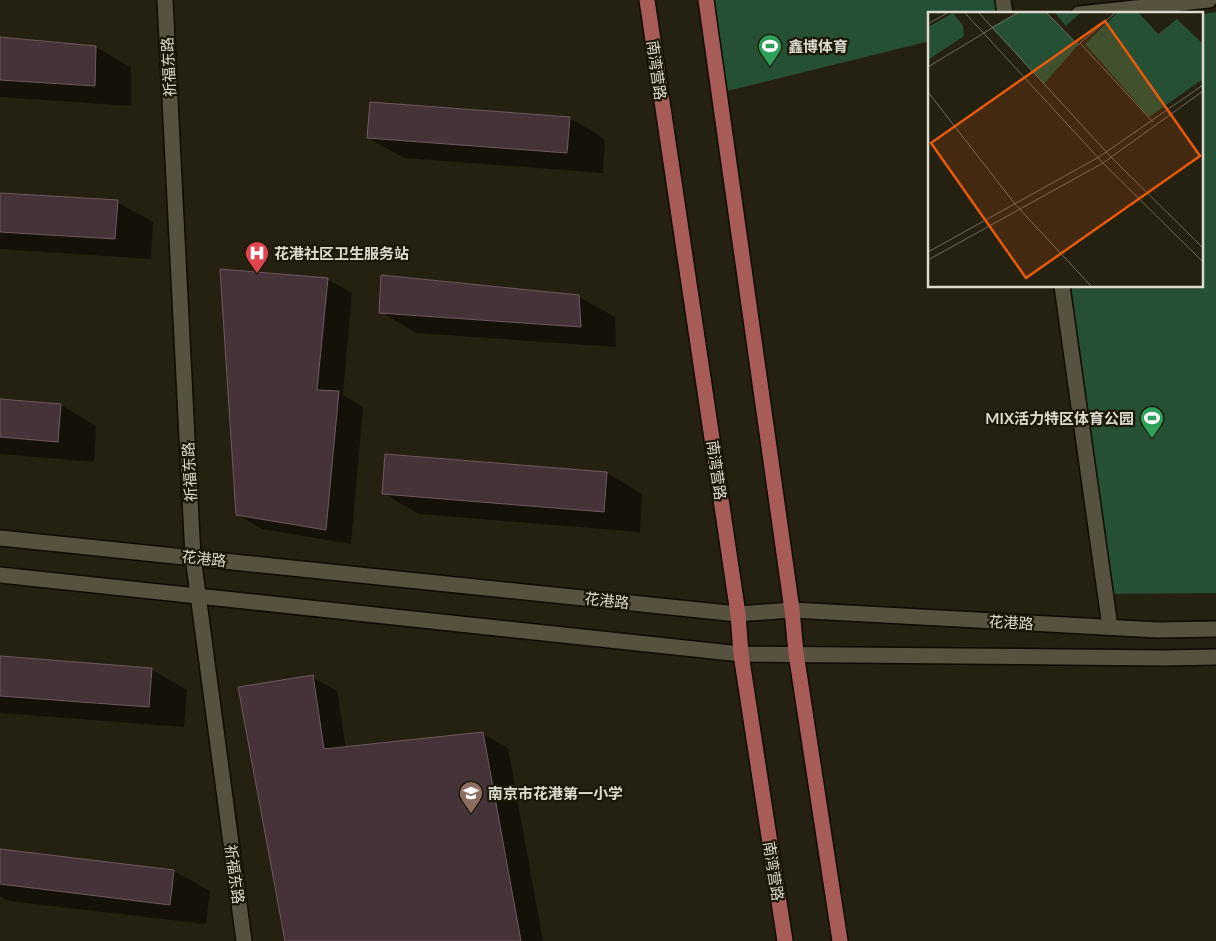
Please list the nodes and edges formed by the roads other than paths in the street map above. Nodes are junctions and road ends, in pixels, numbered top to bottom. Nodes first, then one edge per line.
1 (165, 0) edge
2 (647, 0) edge
3 (706, 0) edge
4 (1209, 0) edge
5 (1098, 12) edge
6 (1062, 288) edge
7 (0, 538) edge
8 (193, 557) junction
9 (0, 575) edge
10 (198, 595) junction
11 (792, 610) junction
12 (738, 614) junction
13 (1110, 627) junction
14 (1216, 629) edge
15 (796, 653) junction
16 (741, 654) junction
17 (1216, 657) edge
18 (244, 941) edge
19 (785, 941) edge
20 (840, 941) edge

1 - 8 street, 祈福东路
2 - 12 main road, 南湾营路
3 - 11 main road
4 - 5 street
6 - 13 street
7 - 8 street, 花港路
8 - 10 street, 祈福东路
8 - 12 street, 花港路
9 - 10 street
10 - 16 street
10 - 18 street, 祈福东路
11 - 12 street, 花港路
11 - 13 street, 花港路
11 - 15 main road
12 - 16 main road, 南湾营路
13 - 14 street, 花港路
15 - 16 street
15 - 17 street
15 - 20 main road
16 - 19 main road, 南湾营路

